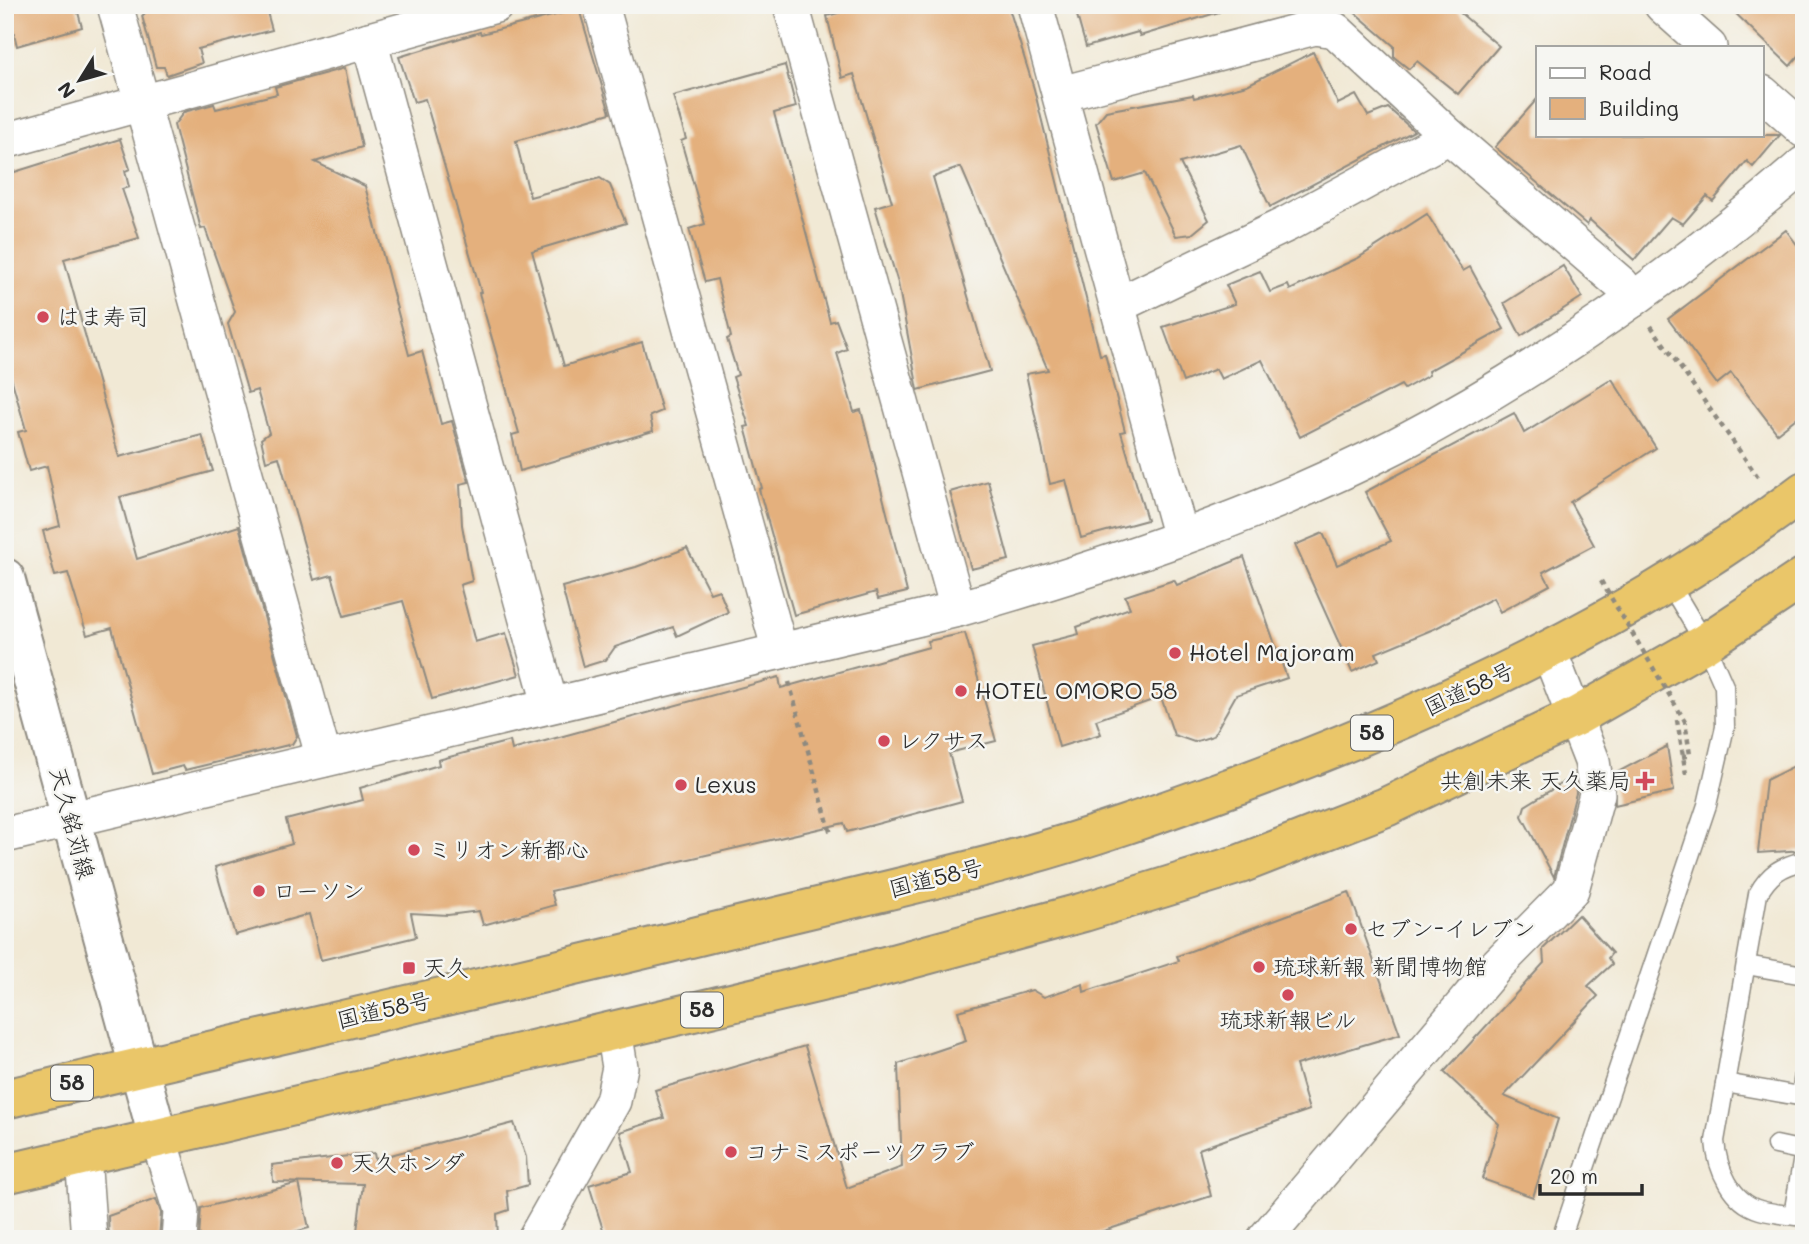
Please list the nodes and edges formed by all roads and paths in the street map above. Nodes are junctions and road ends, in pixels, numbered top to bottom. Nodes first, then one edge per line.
1 (115, 5) edge
2 (496, 5) edge
3 (601, 5) edge
4 (791, 5) edge
5 (1035, 5) edge
6 (1662, 5) edge
7 (369, 40) junction
8 (1708, 46) edge
9 (1061, 94) junction
10 (1764, 95) edge
11 (142, 103) junction
12 (1804, 130) edge
13 (1450, 136) junction
14 (5, 141) edge
15 (1804, 163) edge
16 (1632, 300) junction
17 (1118, 305) junction
18 (1758, 477) dead end
19 (1804, 491) edge
20 (1181, 537) junction
21 (5, 578) edge
22 (1804, 578) edge
23 (1601, 581) dead end
24 (1668, 581) junction
25 (958, 609) junction
26 (1705, 643) junction
27 (780, 651) junction
28 (1549, 651) junction
29 (550, 704) junction
30 (1577, 716) junction
31 (1677, 720) dead end
32 (324, 759) junction
33 (71, 819) junction
34 (831, 834) dead end
35 (5, 835) edge
36 (1804, 861) edge
37 (1746, 965) junction
38 (1804, 975) edge
39 (614, 1031) junction
40 (139, 1068) junction
41 (1804, 1074) edge
42 (1725, 1083) junction
43 (1802, 1096) edge
44 (5, 1099) edge
45 (158, 1137) junction
46 (1776, 1145) dead end
47 (1804, 1151) edge
48 (83, 1156) junction
49 (5, 1174) edge
50 (1798, 1217) edge
51 (89, 1239) edge
52 (179, 1239) edge
53 (535, 1239) edge
54 (1265, 1239) edge
55 (1561, 1239) edge

1 - 11 street
2 - 7 street
3 - 27 street
4 - 25 street
5 - 9 street
6 - 8 street
7 - 11 street
7 - 29 street
9 - 13 street
9 - 17 street
10 - 12 street
11 - 14 street
11 - 32 street
13 - 16 street
13 - 17 street
15 - 16 street
16 - 18 path
16 - 20 street
17 - 20 street
19 - 24 highway, 国道58号 / 58
20 - 25 street
21 - 33 street, 天久銘苅線
22 - 26 highway, 58
23 - 31 path, bridge
24 - 26 lane
24 - 28 highway, 国道58号 / 58
25 - 27 street
26 - 30 highway, 58
26 - 55 lane
27 - 29 street
27 - 34 path
28 - 30 street
28 - 40 highway, 国道58号 / 58
29 - 32 street
30 - 39 highway, 58
30 - 54 street
32 - 33 street
33 - 35 street
33 - 40 street, 天久銘苅線
36 - 37 lane
37 - 38 lane
37 - 42 lane
39 - 45 highway, 58
39 - 53 street
40 - 44 highway, 国道58号 / 58
40 - 45 street, 天久銘苅線
41 - 43 lane
42 - 43 lane
42 - 50 lane
45 - 48 highway, 58
45 - 52 street
46 - 47 lane
47 - 50 lane
48 - 49 highway, 58
48 - 51 street

